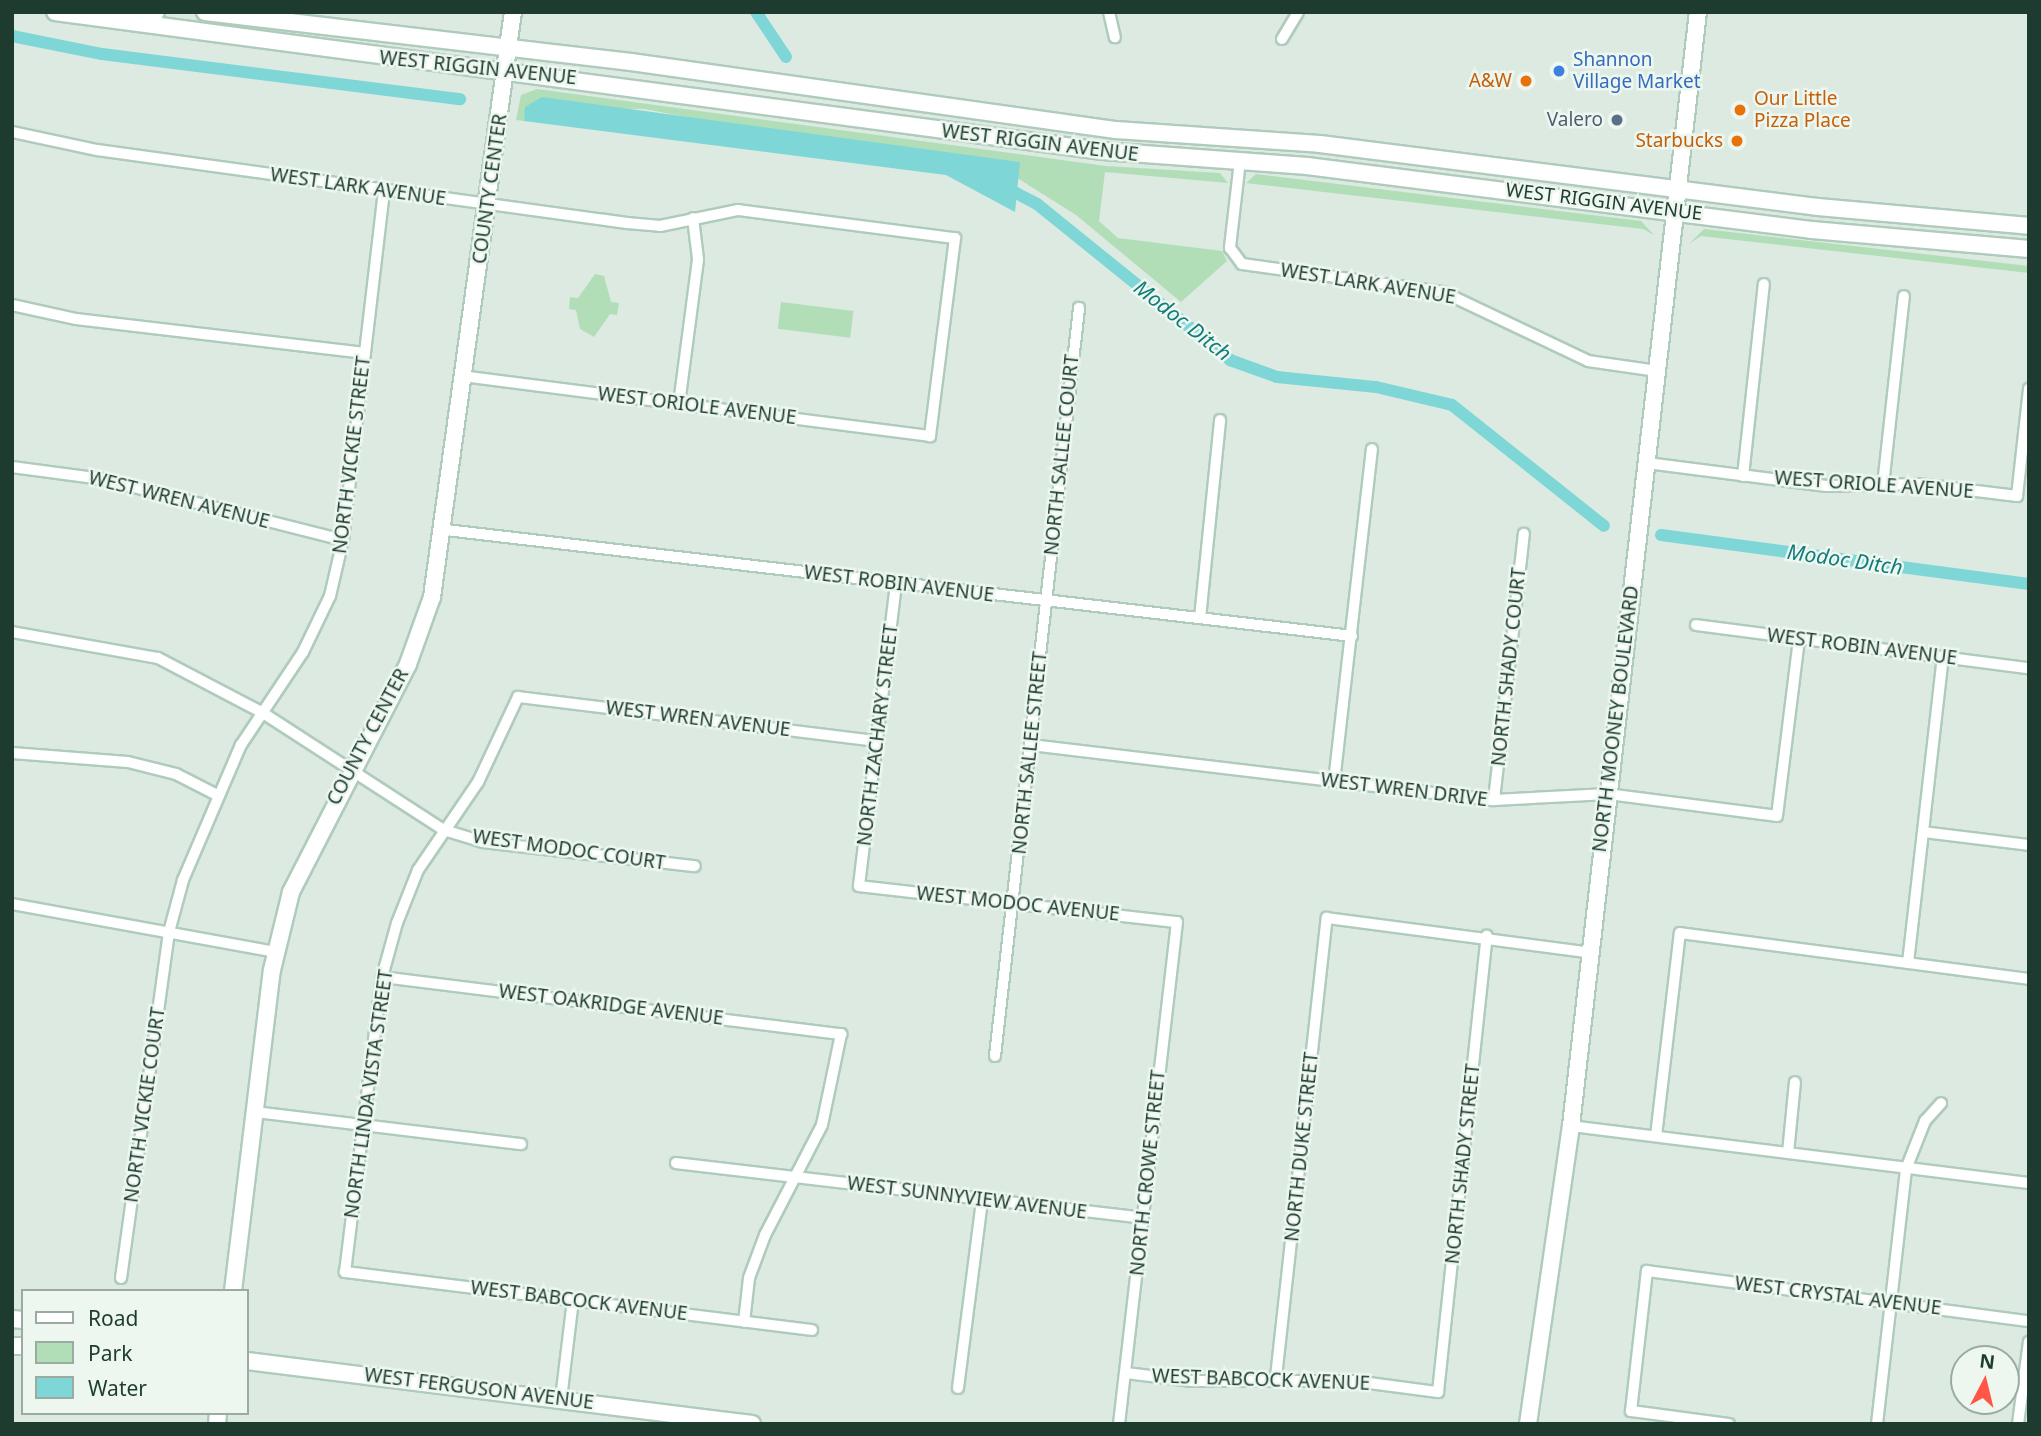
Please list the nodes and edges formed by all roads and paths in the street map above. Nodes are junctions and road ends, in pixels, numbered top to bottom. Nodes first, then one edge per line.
1 (55, 12) edge
2 (114, 12) edge
3 (156, 12) edge
4 (205, 12) edge
5 (513, 12) edge
6 (1109, 12) edge
7 (1298, 12) edge
8 (1698, 12) edge
9 (1115, 37) dead end
10 (1282, 39) dead end
11 (508, 49) junction
12 (505, 73) junction
13 (12, 132) edge
14 (1240, 161) junction
15 (383, 190) junction
16 (1676, 190) junction
17 (488, 205) junction
18 (1674, 211) junction
19 (693, 218) junction
20 (2029, 226) edge
21 (2029, 249) edge
22 (1764, 284) dead end
23 (1904, 296) dead end
24 (12, 305) edge
25 (1079, 308) dead end
26 (365, 353) junction
27 (1657, 371) junction
28 (464, 376) junction
29 (2029, 389) edge
30 (679, 404) junction
31 (1220, 420) dead end
32 (930, 436) joint
33 (1372, 449) dead end
34 (1647, 463) junction
35 (12, 467) edge
36 (1744, 476) junction
37 (1883, 485) junction
38 (446, 530) junction
39 (1524, 534) dead end
40 (343, 540) junction
41 (896, 584) junction
42 (1046, 601) junction
43 (1200, 618) junction
44 (1696, 625) dead end
45 (12, 632) edge
46 (1352, 636) junction
47 (1799, 639) junction
48 (1943, 657) junction
49 (2029, 668) edge
50 (518, 697) joint
51 (262, 713) junction
52 (878, 741) junction
53 (1031, 745) junction
54 (12, 754) edge
55 (353, 768) junction
56 (1334, 782) junction
57 (215, 794) junction
58 (1608, 794) junction
59 (1494, 800) junction
60 (443, 830) junction
61 (1923, 832) junction
62 (2029, 845) edge
63 (695, 866) dead end
64 (859, 886) joint
65 (12, 904) edge
66 (1013, 904) junction
67 (1177, 922) joint
68 (169, 932) junction
69 (1487, 936) junction
70 (276, 952) junction
71 (1587, 952) junction
72 (1908, 963) junction
73 (382, 977) junction
74 (2029, 979) edge
75 (995, 1056) dead end
76 (1795, 1082) dead end
77 (1941, 1103) dead end
78 (255, 1112) junction
79 (364, 1124) junction
80 (1571, 1126) junction
81 (1656, 1136) junction
82 (521, 1144) dead end
83 (1788, 1153) junction
84 (676, 1163) dead end
85 (1906, 1169) junction
86 (792, 1176) junction
87 (2029, 1183) edge
88 (982, 1200) junction
89 (1142, 1219) junction
90 (345, 1272) joint
91 (121, 1278) dead end
92 (233, 1289) edge
93 (573, 1300) junction
94 (1893, 1303) junction
95 (2029, 1321) edge
96 (744, 1322) junction
97 (812, 1330) dead end
98 (2029, 1342) edge
99 (248, 1362) edge
100 (1126, 1373) junction
101 (1276, 1377) junction
102 (958, 1388) dead end
103 (1438, 1392) joint
104 (561, 1399) junction
105 (728, 1422) edge
106 (752, 1424) edge
107 (1119, 1424) edge
108 (1528, 1424) edge
109 (1729, 1424) edge
110 (1877, 1424) edge
111 (2018, 1424) edge

1 - 12 main road, WEST RIGGIN AVENUE
2 - 3 main road
4 - 11 main road, WEST RIGGIN AVENUE
5 - 11 main road, COUNTY CENTER
6 - 9 street
7 - 10 street
8 - 16 main road, NORTH MOONEY BOULEVARD
11 - 12 main road, COUNTY CENTER
11 - 16 main road, WEST RIGGIN AVENUE
12 - 14 main road, WEST RIGGIN AVENUE
12 - 17 main road, COUNTY CENTER
13 - 15 street, WEST LARK AVENUE
14 - 18 main road, WEST RIGGIN AVENUE
14 - 27 street, WEST LARK AVENUE
15 - 17 street, WEST LARK AVENUE
15 - 26 street, NORTH VICKIE STREET
16 - 18 main road, NORTH MOONEY BOULEVARD
16 - 20 main road, WEST RIGGIN AVENUE
17 - 19 street, WEST LARK AVENUE
17 - 28 main road, COUNTY CENTER
18 - 21 main road, WEST RIGGIN AVENUE
18 - 27 main road, NORTH MOONEY BOULEVARD
19 - 30 street
19 - 32 street, WEST LARK AVENUE
22 - 36 street
23 - 37 street
24 - 26 street
25 - 42 street, NORTH SALLEE COURT
26 - 40 street, NORTH VICKIE STREET
27 - 34 main road, NORTH MOONEY BOULEVARD
28 - 30 street, WEST ORIOLE AVENUE
28 - 38 main road, COUNTY CENTER
29 - 37 street, WEST ORIOLE AVENUE
30 - 32 street, WEST ORIOLE AVENUE
31 - 43 street
33 - 46 street
34 - 36 street, WEST ORIOLE AVENUE
34 - 58 main road, NORTH MOONEY BOULEVARD
35 - 40 street, WEST WREN AVENUE
36 - 37 street, WEST ORIOLE AVENUE
38 - 41 street, WEST ROBIN AVENUE
38 - 55 main road, COUNTY CENTER
39 - 59 street, NORTH SHADY COURT
40 - 51 street, NORTH VICKIE STREET
41 - 42 street, WEST ROBIN AVENUE
41 - 52 street, NORTH ZACHARY STREET
42 - 43 street, WEST ROBIN AVENUE
42 - 53 street, NORTH SALLEE STREET
43 - 46 street, WEST ROBIN AVENUE
44 - 47 street, WEST ROBIN AVENUE
45 - 51 street
46 - 56 street
47 - 48 street, WEST ROBIN AVENUE
47 - 58 street, WEST WREN DRIVE
48 - 49 street, WEST ROBIN AVENUE
48 - 61 street
50 - 52 street, WEST WREN AVENUE
50 - 60 street, NORTH LINDA VISTA STREET
51 - 55 street
51 - 57 street, NORTH VICKIE STREET
52 - 64 street, NORTH ZACHARY STREET
53 - 56 street, WEST WREN DRIVE
53 - 66 street, NORTH SALLEE STREET
54 - 57 street
55 - 60 street
55 - 70 main road, COUNTY CENTER
56 - 59 street, WEST WREN DRIVE
57 - 68 street, NORTH VICKIE STREET
58 - 59 street, WEST WREN DRIVE
58 - 71 main road, NORTH MOONEY BOULEVARD
60 - 63 street, WEST MODOC COURT
60 - 73 street, NORTH LINDA VISTA STREET
61 - 62 street
61 - 72 street
64 - 66 street, WEST MODOC AVENUE
65 - 68 street
66 - 67 street, WEST MODOC AVENUE
66 - 75 street
67 - 89 street, NORTH CROWE STREET
68 - 70 street
68 - 91 street, NORTH VICKIE COURT
69 - 71 street
69 - 101 street, NORTH DUKE STREET
69 - 103 street, NORTH SHADY STREET
70 - 78 main road, COUNTY CENTER
71 - 80 main road, NORTH MOONEY BOULEVARD
72 - 74 street
72 - 81 street
73 - 79 street, NORTH LINDA VISTA STREET
73 - 86 street, WEST OAKRIDGE AVENUE
76 - 83 street
77 - 85 street
78 - 79 street
78 - 92 main road, COUNTY CENTER
79 - 82 street
79 - 90 street, NORTH LINDA VISTA STREET
80 - 81 street
80 - 108 main road, NORTH MOONEY BOULEVARD
81 - 83 street
83 - 85 street
84 - 86 street, WEST SUNNYVIEW AVENUE
85 - 87 street
85 - 94 street
86 - 88 street, WEST SUNNYVIEW AVENUE
86 - 96 street
88 - 89 street, WEST SUNNYVIEW AVENUE
88 - 102 street
89 - 100 street, NORTH CROWE STREET
90 - 93 street, WEST BABCOCK AVENUE
93 - 96 street, WEST BABCOCK AVENUE
93 - 104 street
94 - 95 street, WEST CRYSTAL AVENUE
94 - 109 street, WEST CRYSTAL AVENUE
94 - 110 street
96 - 97 street, WEST BABCOCK AVENUE
98 - 111 street
99 - 104 main road, WEST FERGUSON AVENUE
100 - 101 street, WEST BABCOCK AVENUE
100 - 107 street, NORTH CROWE STREET
101 - 103 street, WEST BABCOCK AVENUE
104 - 105 main road, WEST FERGUSON AVENUE
105 - 106 main road, WEST FERGUSON AVENUE

